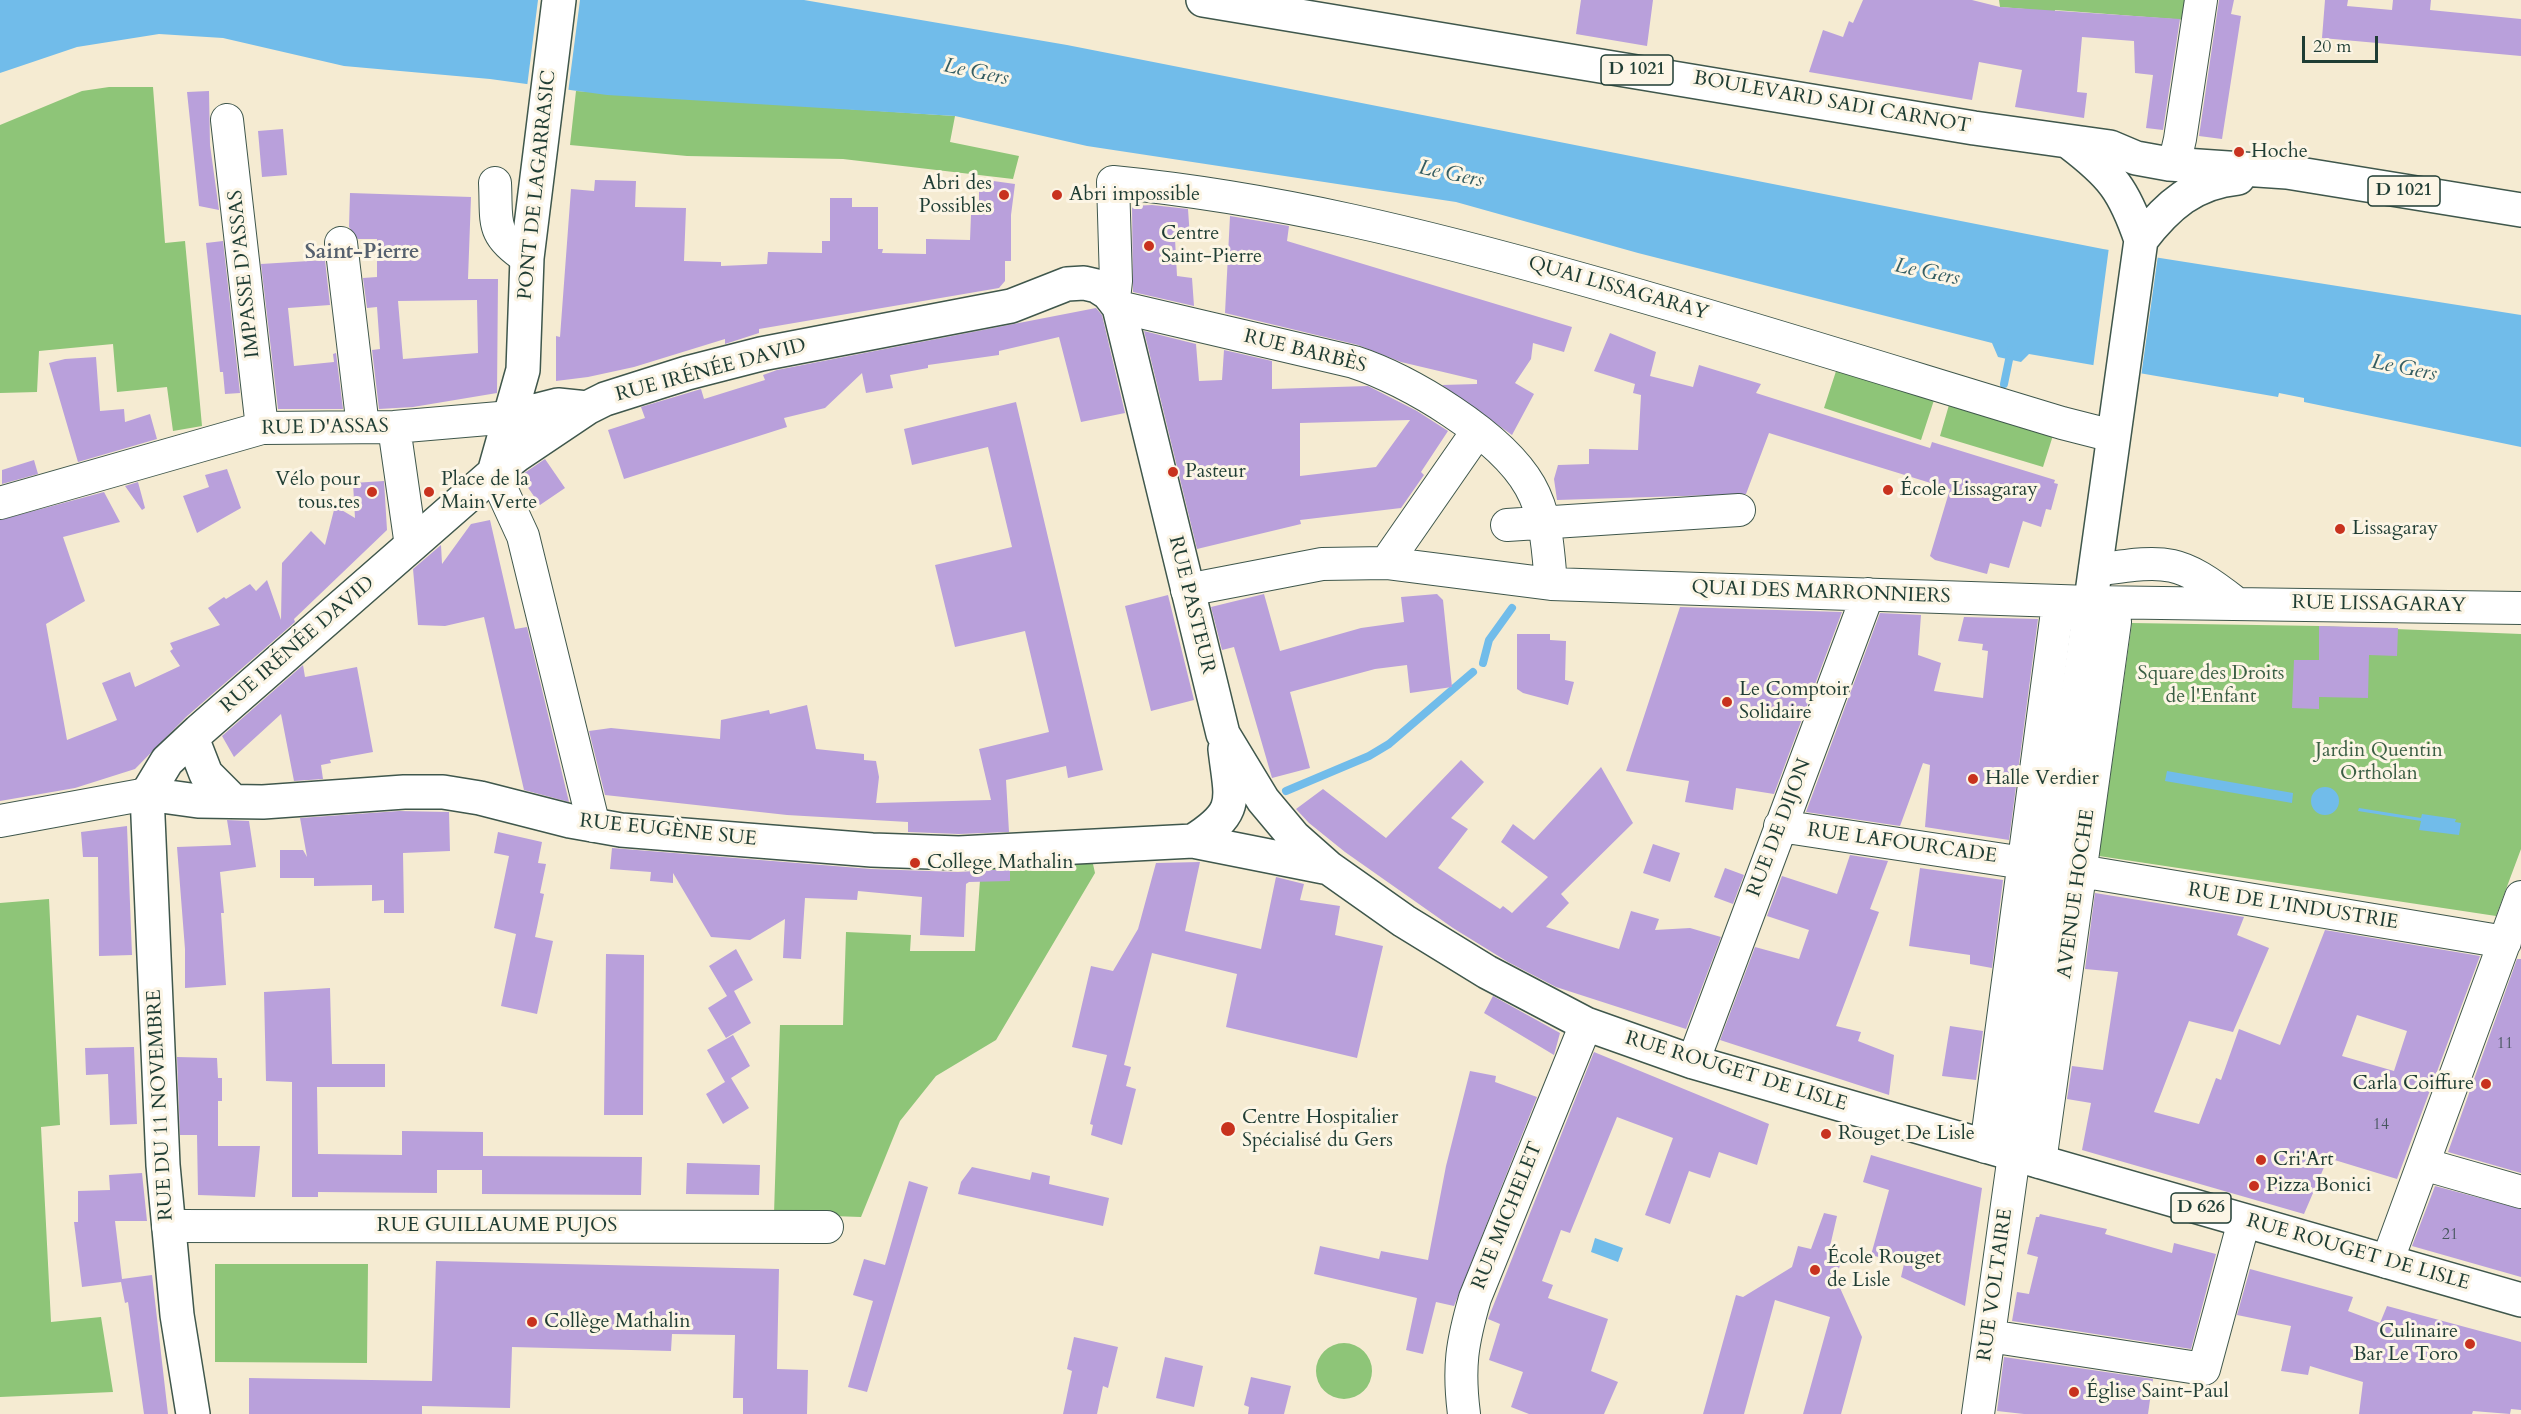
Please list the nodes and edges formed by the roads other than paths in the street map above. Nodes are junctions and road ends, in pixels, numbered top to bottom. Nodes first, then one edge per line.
1 (559, 0) edge
2 (1203, 0) edge
3 (2201, 0) edge
4 (1241, 3) edge
5 (227, 120) dead end
6 (2070, 143) junction
7 (2169, 164) junction
8 (2287, 172) junction
9 (495, 183) dead end
10 (2521, 210) edge
11 (2141, 240) junction
12 (341, 243) dead end
13 (527, 258) junction
14 (1116, 303) junction
15 (523, 370) junction
16 (573, 407) junction
17 (511, 417) junction
18 (363, 427) junction
19 (394, 427) junction
20 (262, 428) junction
21 (2114, 430) junction
22 (1477, 432) junction
23 (494, 473) junction
24 (0, 503) edge
25 (1739, 510) dead end
26 (1545, 522) junction
27 (1507, 525) dead end
28 (411, 546) junction
29 (1386, 563) junction
30 (2095, 570) junction
31 (1551, 584) junction
32 (1187, 590) junction
33 (1868, 594) junction
34 (2090, 602) junction
35 (2236, 603) junction
36 (2521, 608) edge
37 (1223, 734) junction
38 (192, 738) junction
39 (147, 794) junction
40 (233, 801) junction
41 (0, 821) edge
42 (594, 826) junction
43 (1780, 826) junction
44 (1193, 841) junction
45 (2024, 862) junction
46 (1329, 868) junction
47 (2080, 871) junction
48 (2521, 897) edge
49 (2505, 942) junction
50 (1586, 1024) junction
51 (1693, 1062) junction
52 (2014, 1155) junction
53 (2423, 1164) junction
54 (2521, 1192) edge
55 (2244, 1221) junction
56 (168, 1226) junction
57 (826, 1227) dead end
58 (2387, 1262) junction
59 (2521, 1299) edge
60 (1989, 1336) junction
61 (193, 1414) edge
62 (1464, 1414) edge
63 (1978, 1414) edge

1 - 13 main road, PONT DE LAGARRASIC
2 - 4 main road, BOULEVARD SADI CARNOT / D 1021
3 - 7 street
4 - 6 main road, BOULEVARD SADI CARNOT / D 1021
5 - 20 street, IMPASSE D'ASSAS
6 - 7 main road, BOULEVARD SADI CARNOT / D 1021
6 - 11 main road, BOULEVARD SADI CARNOT
7 - 8 main road, BOULEVARD SADI CARNOT / D 1021
8 - 10 main road, BOULEVARD SADI CARNOT / D 1021
8 - 11 main road, BOULEVARD SADI CARNOT
9 - 13 street
11 - 21 main road, AVENUE HOCHE
12 - 18 street
13 - 15 main road, PONT DE LAGARRASIC
14 - 16 main road, RUE IRÉNÉE DAVID
14 - 21 street, QUAI LISSAGARAY
14 - 22 street, RUE BARBÈS
14 - 32 main road, RUE PASTEUR
15 - 16 main road
15 - 17 main road, PONT DE LAGARRASIC
16 - 17 main road, RUE D'ASSAS
16 - 23 main road, RUE IRÉNÉE DAVID
17 - 19 street, RUE D'ASSAS
17 - 23 main road, PONT DE LAGARRASIC
18 - 19 street, RUE D'ASSAS
18 - 20 street, RUE D'ASSAS
19 - 28 street
20 - 24 street, RUE D'ASSAS
21 - 30 main road, AVENUE HOCHE
22 - 26 street, RUE BARBÈS
22 - 29 street
23 - 28 main road, RUE IRÉNÉE DAVID
23 - 42 street
25 - 26 street
26 - 27 street
26 - 31 street
28 - 38 main road, RUE IRÉNÉE DAVID
29 - 31 street, QUAI DES MARRONNIERS
29 - 32 street, QUAI DES MARRONNIERS
30 - 34 main road, AVENUE HOCHE
30 - 35 street
31 - 33 street, QUAI DES MARRONNIERS
32 - 37 main road, RUE PASTEUR
33 - 34 street, QUAI DES MARRONNIERS
33 - 43 street, RUE DE DIJON
34 - 35 street, RUE LISSAGARAY
34 - 45 street
34 - 47 street, AVENUE HOCHE
34 - 52 main road, AVENUE HOCHE
35 - 36 street, RUE LISSAGARAY
37 - 44 main road
37 - 46 main road, RUE PASTEUR
38 - 39 main road, RUE IRÉNÉE DAVID
38 - 40 main road
39 - 40 main road, RUE EUGÈNE SUE / D 626
39 - 41 street
39 - 56 main road, RUE DU 11 NOVEMBRE
40 - 42 main road, RUE EUGÈNE SUE / D 626
42 - 44 main road, RUE EUGÈNE SUE / D 626
43 - 45 street, RUE LAFOURCADE
43 - 51 street, RUE DE DIJON
44 - 46 main road, RUE EUGÈNE SUE / D 626
45 - 52 street
46 - 50 main road, RUE ROUGET DE LISLE / D 626
47 - 49 street, RUE DE L'INDUSTRIE
47 - 52 street, AVENUE HOCHE
48 - 49 street
49 - 53 street
50 - 51 main road, RUE ROUGET DE LISLE / D 626
50 - 62 street, RUE MICHELET
51 - 52 main road, RUE ROUGET DE LISLE / D 626
52 - 55 main road, RUE ROUGET DE LISLE / D 626
52 - 60 street, RUE VOLTAIRE
53 - 54 street
53 - 58 street
55 - 58 main road, RUE ROUGET DE LISLE / D 626
55 - 60 street
56 - 57 street, RUE GUILLAUME PUJOS
56 - 61 main road, RUE DU 11 NOVEMBRE
58 - 59 main road, RUE ROUGET DE LISLE / D 626
60 - 63 street, RUE VOLTAIRE

